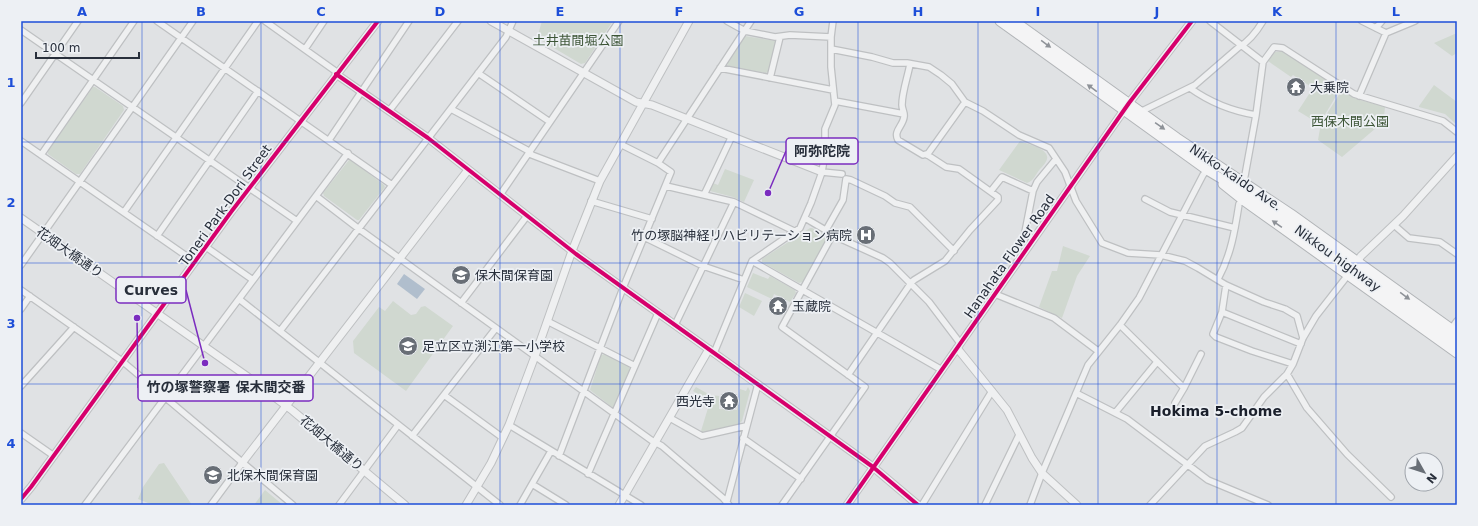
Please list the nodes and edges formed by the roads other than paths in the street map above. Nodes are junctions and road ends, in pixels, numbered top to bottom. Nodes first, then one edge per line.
1 (78, 21) edge
2 (134, 21) edge
3 (157, 21) edge
4 (193, 21) edge
5 (258, 21) edge
6 (265, 21) edge
7 (324, 21) edge
8 (378, 21) edge
9 (409, 21) edge
10 (458, 21) edge
11 (491, 21) edge
12 (513, 21) edge
13 (619, 21) edge
14 (689, 21) edge
15 (727, 21) edge
16 (751, 21) edge
17 (833, 21) edge
18 (1000, 21) edge
19 (1014, 21) edge
20 (1192, 21) edge
21 (1210, 21) edge
22 (1263, 21) edge
23 (1362, 21) edge
24 (1382, 21) edge
25 (1414, 21) edge
26 (1376, 28) junction
27 (21, 30) edge
28 (509, 31) junction
29 (745, 31) junction
30 (1386, 33) junction
31 (780, 37) junction
32 (831, 37) junction
33 (181, 38) junction
34 (1241, 46) junction
35 (305, 49) junction
36 (831, 49) junction
37 (55, 54) junction
38 (1262, 62) junction
39 (910, 64) junction
40 (224, 68) junction
41 (720, 68) junction
42 (337, 73) junction
43 (478, 73) junction
44 (584, 73) junction
45 (770, 78) junction
46 (94, 80) junction
47 (1190, 88) junction
48 (833, 90) junction
49 (258, 91) junction
50 (361, 92) junction
51 (1359, 96) junction
52 (835, 101) junction
53 (965, 102) junction
54 (21, 103) edge
55 (643, 103) junction
56 (131, 107) junction
57 (1126, 107) junction
58 (451, 109) junction
59 (389, 111) junction
60 (1140, 112) junction
61 (904, 114) junction
62 (1256, 115) junction
63 (686, 119) junction
64 (300, 120) junction
65 (550, 122) junction
66 (1457, 132) edge
67 (732, 136) junction
68 (177, 137) junction
69 (428, 138) junction
70 (330, 140) junction
71 (21, 141) edge
72 (620, 144) junction
73 (348, 153) junction
74 (529, 153) junction
75 (41, 155) junction
76 (927, 155) junction
77 (1457, 156) edge
78 (1056, 159) junction
79 (210, 160) junction
80 (658, 163) junction
81 (468, 170) junction
82 (1207, 170) junction
83 (822, 172) junction
84 (842, 174) dead end
85 (600, 181) junction
86 (1244, 181) junction
87 (80, 182) junction
88 (392, 185) junction
89 (666, 186) junction
90 (1070, 187) junction
91 (249, 188) junction
92 (991, 191) junction
93 (1033, 191) junction
94 (500, 195) junction
95 (704, 195) junction
96 (316, 196) junction
97 (1145, 199) dead end
98 (1242, 200) junction
99 (591, 201) junction
100 (734, 202) junction
101 (124, 212) junction
102 (1182, 214) junction
103 (527, 216) junction
104 (21, 218) edge
105 (652, 218) junction
106 (805, 218) junction
107 (297, 221) junction
108 (1394, 225) junction
109 (1235, 228) junction
110 (359, 229) junction
111 (826, 230) junction
112 (796, 232) junction
113 (43, 233) junction
114 (834, 234) junction
115 (157, 236) junction
116 (644, 237) junction
117 (1033, 239) junction
118 (206, 247) junction
119 (572, 251) junction
120 (954, 251) junction
121 (1457, 254) edge
122 (1161, 255) junction
123 (400, 258) junction
124 (195, 262) junction
125 (752, 262) junction
126 (1357, 262) junction
127 (21, 265) edge
128 (703, 266) junction
129 (1348, 275) junction
130 (1218, 279) junction
131 (253, 280) junction
132 (744, 280) junction
133 (911, 283) junction
134 (1226, 285) junction
135 (623, 288) junction
136 (21, 290) edge
137 (803, 290) junction
138 (994, 294) junction
139 (30, 296) junction
140 (239, 299) junction
141 (461, 303) junction
142 (21, 309) edge
143 (1222, 312) junction
144 (158, 313) junction
145 (658, 313) junction
146 (547, 321) junction
147 (1457, 321) edge
148 (675, 325) junction
149 (1120, 325) junction
150 (74, 327) junction
151 (496, 328) junction
152 (280, 331) junction
153 (1454, 331) edge
154 (878, 333) junction
155 (1302, 341) junction
156 (1457, 344) edge
157 (204, 345) junction
158 (959, 345) junction
159 (601, 348) junction
160 (712, 351) junction
161 (1098, 351) junction
162 (1457, 353) edge
163 (1201, 354) dead end
164 (535, 356) junction
165 (122, 362) junction
166 (1157, 362) junction
167 (320, 363) junction
168 (1293, 364) junction
169 (635, 366) junction
170 (942, 370) junction
171 (1287, 374) junction
172 (848, 375) junction
173 (758, 384) junction
174 (21, 386) edge
175 (1184, 388) junction
176 (992, 391) junction
177 (585, 392) junction
178 (1076, 393) junction
179 (444, 395) junction
180 (165, 398) junction
181 (1175, 403) dead end
182 (286, 406) junction
183 (1115, 413) junction
184 (614, 414) junction
185 (670, 418) junction
186 (398, 425) junction
187 (509, 425) junction
188 (746, 426) junction
189 (21, 433) edge
190 (1019, 435) junction
191 (412, 436) junction
192 (830, 436) junction
193 (503, 438) junction
194 (744, 438) junction
195 (656, 442) junction
196 (551, 451) junction
197 (54, 456) junction
198 (559, 456) junction
199 (242, 463) junction
200 (1187, 464) junction
201 (873, 467) junction
202 (365, 471) junction
203 (1042, 473) junction
204 (588, 474) junction
205 (801, 479) junction
206 (532, 484) junction
207 (477, 487) junction
208 (624, 495) junction
209 (1391, 497) dead end
210 (1248, 498) junction
211 (21, 499) edge
212 (727, 504) edge
213 (85, 505) edge
214 (211, 505) edge
215 (292, 505) edge
216 (339, 505) edge
217 (405, 505) edge
218 (466, 505) edge
219 (500, 505) edge
220 (520, 505) edge
221 (566, 505) edge
222 (618, 505) edge
223 (641, 505) edge
224 (782, 505) edge
225 (847, 505) edge
226 (918, 505) edge
227 (922, 505) edge
228 (985, 505) edge
229 (1030, 505) edge
230 (1077, 505) edge
231 (1150, 505) edge
232 (1247, 505) edge
233 (1268, 505) edge

1 - 37 street
2 - 46 street
3 - 33 street
4 - 33 street
5 - 40 street
6 - 35 street
7 - 35 street
8 - 42 street, Toneri Park-Dori Street
9 - 50 street
10 - 59 street
11 - 28 street
12 - 28 street
13 - 44 street
14 - 55 street
15 - 29 street
16 - 29 street
17 - 32 street
57 -> 18 highway, Nikko-kaido Ave.
19 -> 57 highway, Nikko-kaido Ave.
20 - 57 street, Hanahata Flower Road
21 - 34 street
22 - 34 street
23 - 26 street
24 - 26 street
25 - 30 street
26 - 30 street
27 - 37 street
28 - 43 street
28 - 44 street
29 - 31 street
29 - 41 street
30 - 51 street
31 - 32 street
31 - 45 street
32 - 36 street
33 - 40 street
33 - 56 street
34 - 38 street
34 - 47 street
35 - 42 street
36 - 39 street
36 - 48 street
37 - 46 street
37 - 54 street
38 - 51 street
38 - 62 street
39 - 53 street
39 - 61 street
40 - 49 street
40 - 68 street
41 - 45 street
41 - 63 street
42 - 50 street
42 - 64 street, Toneri Park-Dori Street
43 - 58 street
43 - 65 street
44 - 55 street
44 - 65 street
45 - 48 street
46 - 56 street
46 - 75 street
47 - 60 street
47 - 62 street
48 - 52 street
49 - 64 street
49 - 79 street
50 - 59 street
50 - 70 street
51 - 66 street
52 - 61 street
52 - 83 street
53 - 76 street
53 - 78 street
55 - 63 street
55 - 72 street
56 - 68 street
56 - 87 street
57 - 60 highway, Nikko-kaido Ave.
57 - 82 highway, Nikko-kaido Ave.
57 - 90 street, Hanahata Flower Road
58 - 69 street
58 - 74 street
59 - 69 street
60 -> 86 highway, Nikko-kaido Ave.
61 - 76 street
62 - 86 street
63 - 67 street
63 - 80 street
64 - 70 street
64 - 91 street, Toneri Park-Dori Street
65 - 74 street
67 - 83 street
67 - 95 street
68 - 79 street
68 - 101 street
69 - 81 street
69 - 88 street
70 - 73 street
71 - 75 street
72 - 80 street
72 - 85 street
73 - 88 street
73 - 96 street
74 - 85 street
74 - 94 street
75 - 87 street
76 - 92 street
77 - 108 street
78 - 90 street
78 - 93 street
79 - 91 street
79 - 115 street
80 - 89 street
81 - 94 street
81 - 123 street
82 - 98 highway
82 - 102 street
82 - 156 highway, Nikkou highway
83 - 84 street
83 - 106 street
85 - 99 street
86 - 126 highway, Nikko-kaido Ave.
87 - 101 street
87 - 113 street
88 - 110 street
89 - 95 street
89 - 105 street
90 - 117 street, Hanahata Flower Road
90 - 122 street
91 - 107 street
91 - 118 street, Toneri Park-Dori Street
92 - 93 street
92 - 120 street
93 - 117 street
94 - 103 street
95 - 100 street
96 - 107 street
96 - 110 street
97 - 102 street
98 - 109 street
129 -> 98 highway
99 - 105 street
99 - 119 street
100 - 112 street
100 - 128 street
101 - 115 street
102 - 109 street
102 - 122 street
103 - 119 street
103 - 141 street
104 - 113 street, 花畑大橋通り
105 - 116 street
106 - 111 street
106 - 112 street
107 - 131 street
108 - 121 street
108 - 126 street
109 - 130 street
110 - 123 street
110 - 152 street
111 - 114 street
111 - 120 street
112 - 125 street
113 - 127 street
113 - 144 street, 花畑大橋通り
114 - 133 street
114 - 137 street
115 - 124 street
116 - 128 street
116 - 135 street
117 - 138 street, Hanahata Flower Road
118 - 124 street, Toneri Park-Dori Street
118 - 131 street
119 - 135 street
119 - 146 street
120 - 133 street
122 - 130 street
122 - 149 street
123 - 141 street
123 - 167 street
124 - 144 street, Toneri Park-Dori Street
125 - 132 street
125 - 137 street
126 -> 153 highway, Nikko-kaido Ave.
128 - 132 street
128 - 148 street
129 - 155 street
129 - 162 highway
130 - 134 street
131 - 140 street
132 - 160 street
133 - 154 street
133 - 158 street
134 - 143 street
134 - 155 street
135 - 145 street
135 - 159 street
136 - 139 street
137 - 154 street
137 - 172 street
138 - 158 street, Hanahata Flower Road
138 - 161 street
139 - 142 street
139 - 150 street
140 - 152 street
140 - 157 street
141 - 151 street
143 - 155 street
143 - 168 street
144 - 157 street, 花畑大橋通り
144 - 165 street, Toneri Park-Dori Street
145 - 148 street
145 - 169 street
146 - 159 street
146 - 164 street
147 - 153 street
148 - 160 street
149 - 161 street
149 - 166 street
150 - 165 street
150 - 174 street
151 - 164 street
151 - 179 street
152 - 167 street
154 - 170 street
154 - 172 street
155 - 168 street
157 - 180 street
157 - 182 street, 花畑大橋通り
158 - 170 street, Hanahata Flower Road
158 - 176 street
159 - 169 street
159 - 177 street
160 - 173 street
160 - 185 street
161 - 178 street
163 - 175 street
164 - 177 street
164 - 187 street
165 - 180 street
165 - 197 street, Toneri Park-Dori Street
166 - 175 street
166 - 183 street
167 - 182 street
167 - 186 street
168 - 171 street
169 - 184 street
170 - 201 street, Hanahata Flower Road
171 - 200 street
171 - 209 street
172 - 192 street
173 - 188 street
173 - 192 street
175 - 181 street
176 - 190 street
176 - 227 street
177 - 184 street
177 - 198 street
178 - 183 street
178 - 203 street
179 - 191 street
179 - 193 street
180 - 199 street
180 - 213 street
182 - 199 street
182 - 202 street, 花畑大橋通り
183 - 200 street
184 - 195 street
184 - 204 street
185 - 188 street
185 - 195 street
186 - 191 street
186 - 202 street
187 - 193 street
187 - 196 street
188 - 194 street
189 - 197 street
190 - 203 street
190 - 228 street
191 - 207 street
192 - 201 street
192 - 205 street
193 - 207 street
194 - 205 street
194 - 212 street
195 - 208 street
195 - 212 street
196 - 198 street
196 - 206 street
197 - 211 street, Toneri Park-Dori Street
198 - 204 street
199 - 214 street
199 - 215 street
200 - 210 street
200 - 231 street
201 - 225 street, Hanahata Flower Road
201 - 226 street
202 - 216 street
202 - 217 street, 花畑大橋通り
203 - 229 street
203 - 230 street
204 - 208 street
205 - 224 street
206 - 220 street
206 - 221 street
207 - 218 street
207 - 219 street
208 - 222 street
208 - 223 street
210 - 232 street
210 - 233 street

